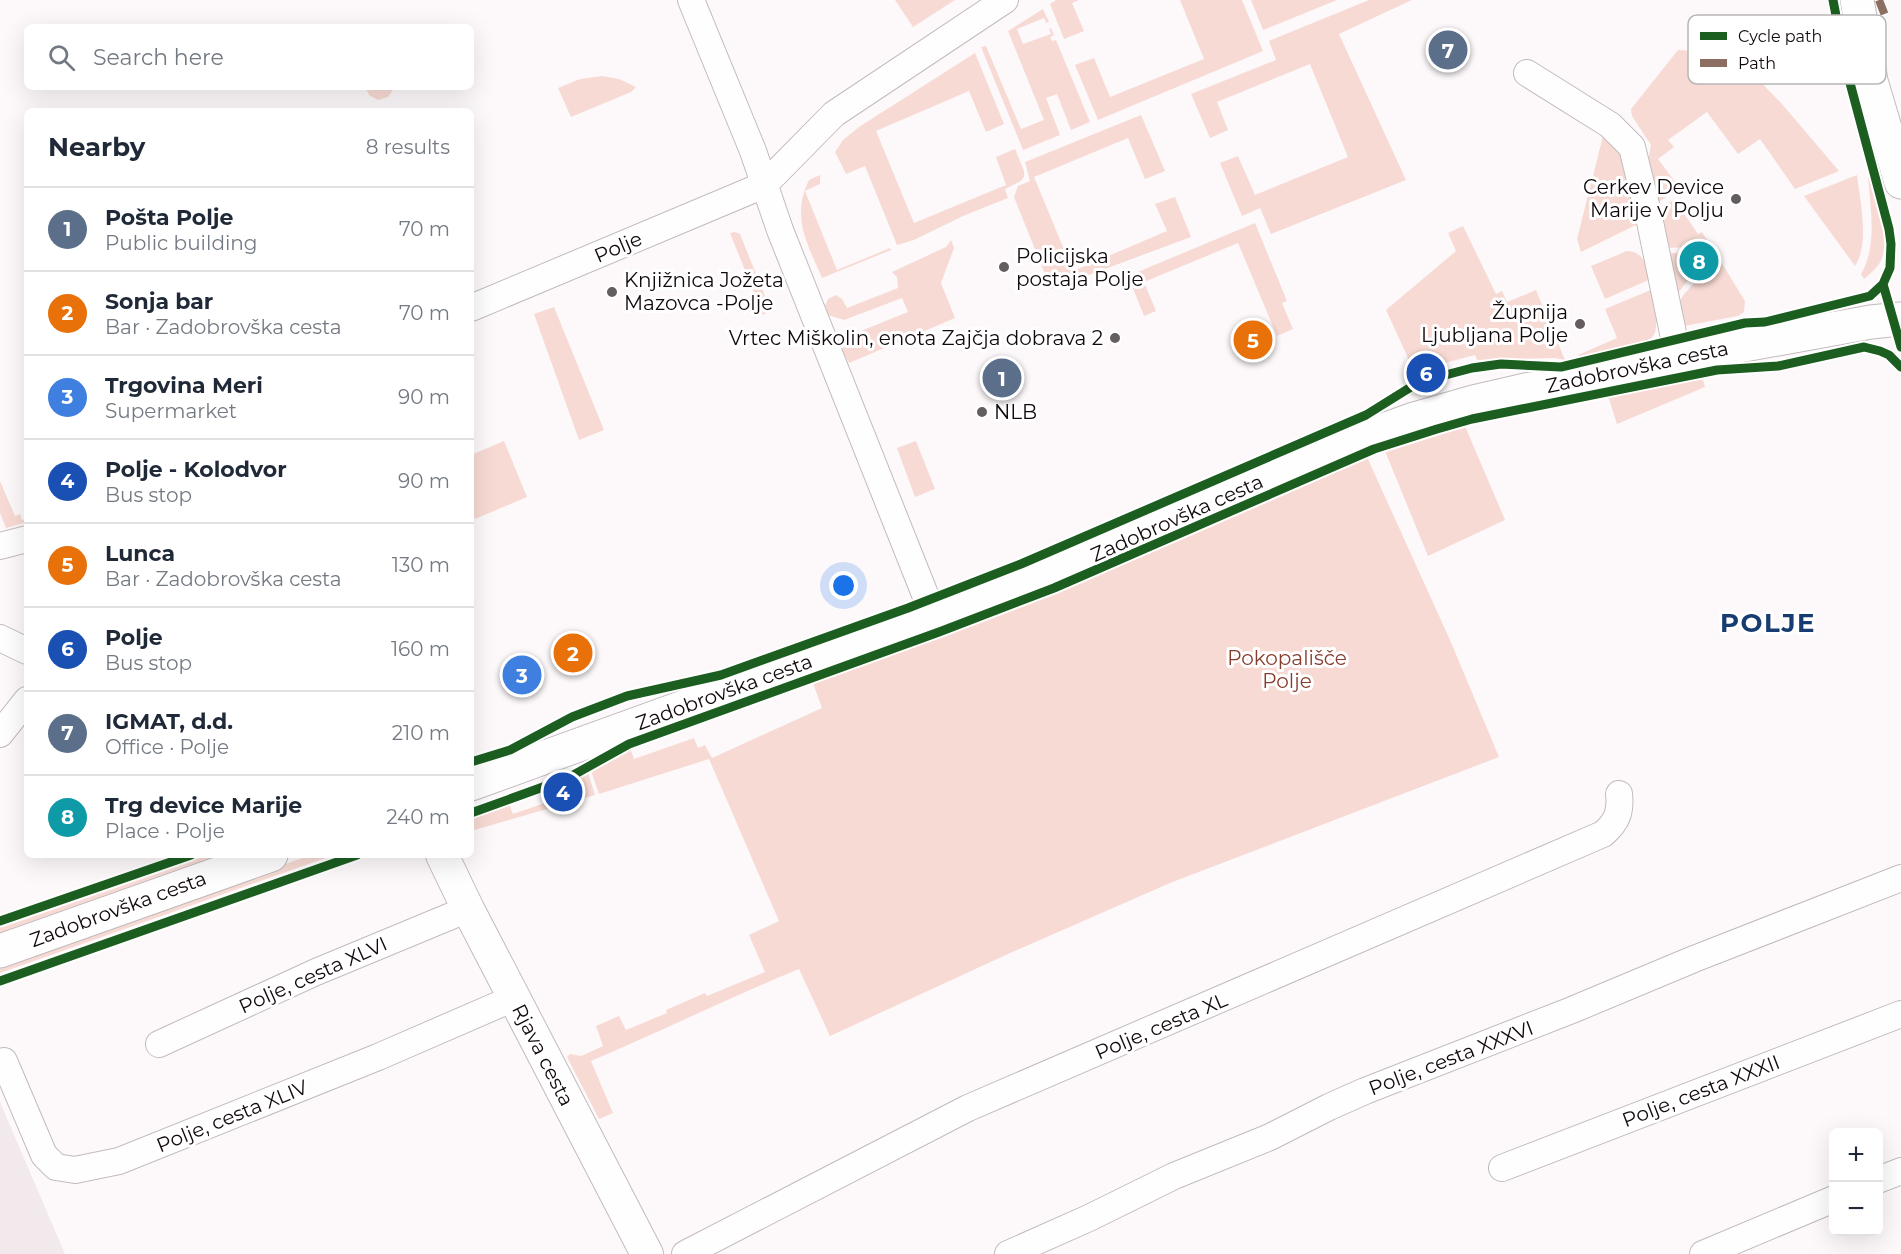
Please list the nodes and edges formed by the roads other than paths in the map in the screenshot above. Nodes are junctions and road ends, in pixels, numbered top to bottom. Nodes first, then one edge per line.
1 (691, 0) edge
2 (1005, 0) edge
3 (1857, 0) edge
4 (1860, 15) edge
5 (1863, 15) edge
6 (1886, 69) edge
7 (1527, 73) dead end
8 (1872, 84) edge
9 (1901, 104) edge
10 (1901, 182) edge
11 (764, 185) junction
12 (474, 307) edge
13 (1901, 319) edge
14 (1678, 357) junction
15 (24, 540) edge
16 (0, 546) edge
17 (934, 617) junction
18 (0, 638) edge
19 (24, 650) edge
20 (24, 704) edge
21 (0, 734) edge
22 (474, 783) edge
23 (1619, 794) dead end
24 (263, 858) edge
25 (443, 858) edge
26 (1901, 879) edge
27 (468, 909) junction
28 (0, 951) edge
29 (514, 998) junction
30 (1901, 1014) edge
31 (159, 1044) dead end
32 (4, 1061) dead end
33 (1502, 1168) dead end
34 (1901, 1171) edge
35 (1883, 1178) edge
36 (1829, 1201) edge
37 (647, 1254) edge
38 (685, 1254) edge
39 (1008, 1254) edge
40 (1704, 1254) edge

1 - 11 street
2 - 11 street, Polje
3 - 4 main road
3 - 5 main road
6 - 9 main road
7 - 14 street
8 - 10 main road
11 - 12 street, Polje
11 - 17 street
13 - 14 main road, Zadobrovška cesta
14 - 17 main road, Zadobrovška cesta
15 - 16 street
17 - 22 main road, Zadobrovška cesta
18 - 19 street
20 - 21 street
23 - 38 street, Polje, cesta XL
24 - 28 main road, Zadobrovška cesta
25 - 27 street, Rjava cesta
26 - 39 street, Polje, cesta XXXVI
27 - 29 street, Rjava cesta
27 - 31 street, Polje, cesta XLVI
29 - 32 street, Polje, cesta XLIV
29 - 37 street, Rjava cesta
30 - 33 street, Polje, cesta XXXII
34 - 35 street
36 - 40 street

